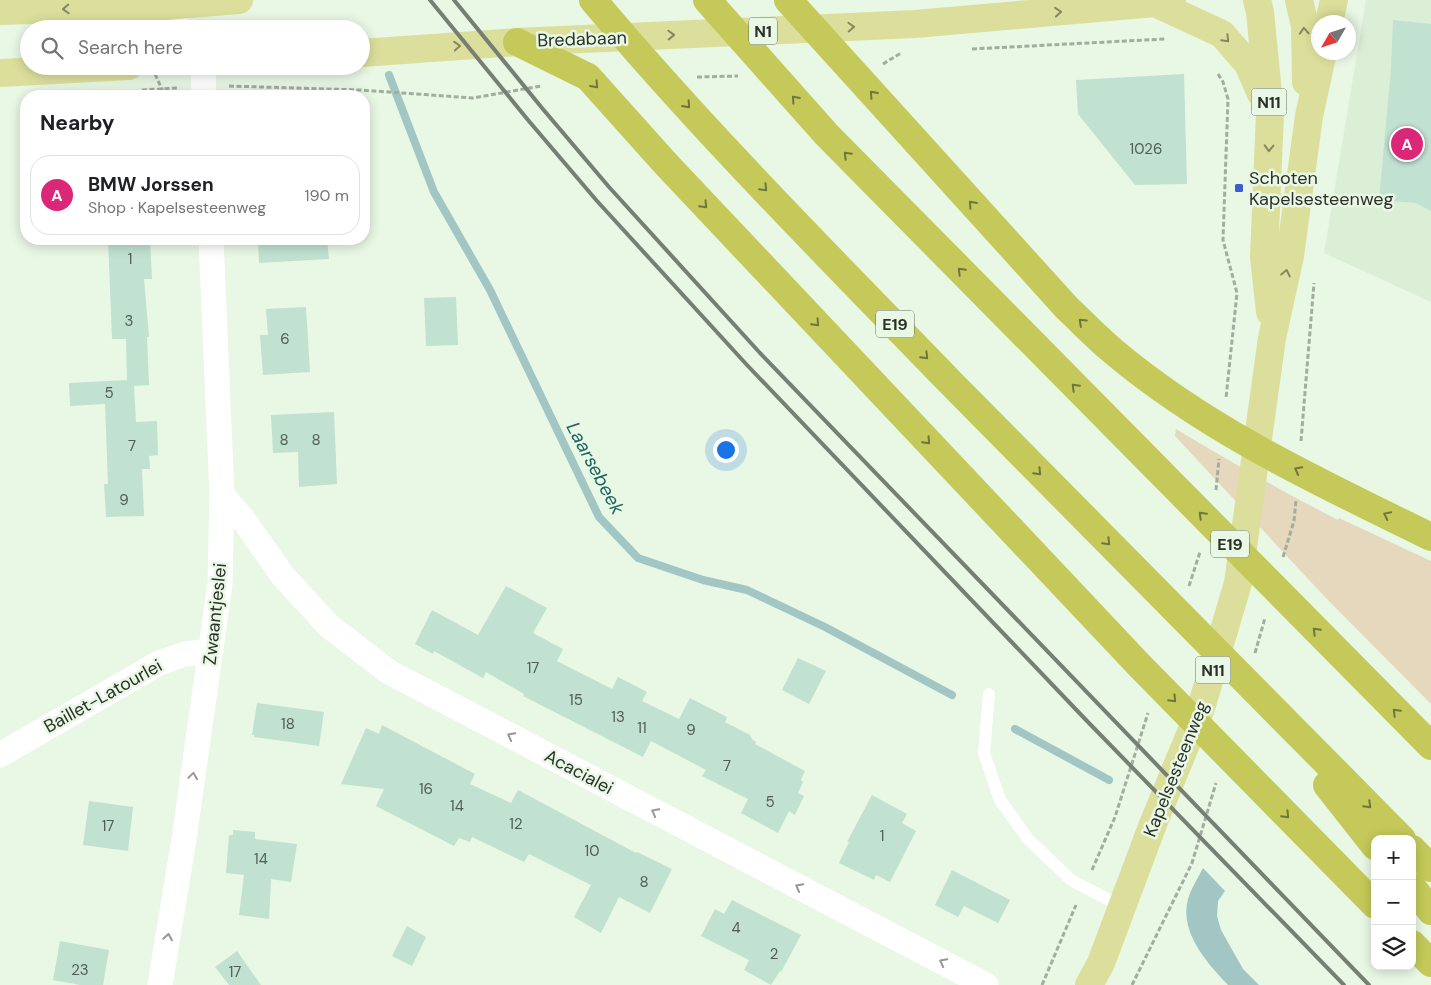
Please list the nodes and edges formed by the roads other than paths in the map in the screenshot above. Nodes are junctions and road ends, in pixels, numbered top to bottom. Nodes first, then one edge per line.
1 (239, 0) edge
2 (593, 0) edge
3 (707, 0) edge
4 (788, 0) edge
5 (801, 0) edge
6 (1257, 0) edge
7 (1299, 0) edge
8 (1334, 0) edge
9 (1164, 2) edge
10 (157, 6) junction
11 (0, 11) edge
12 (1331, 15) edge
13 (171, 20) edge
14 (804, 30) junction
15 (517, 42) junction
16 (370, 52) edge
17 (1321, 60) edge
18 (20, 72) edge
19 (0, 73) edge
20 (1270, 113) junction
21 (1309, 116) junction
22 (211, 245) edge
23 (1272, 338) junction
24 (222, 495) junction
25 (1431, 537) edge
26 (212, 651) junction
27 (989, 694) dead end
28 (1259, 697) junction
29 (1431, 746) edge
30 (0, 755) edge
31 (1398, 835) edge
32 (1371, 841) edge
33 (1416, 853) edge
34 (1431, 868) edge
35 (1416, 892) edge
36 (1371, 902) edge
37 (1122, 907) junction
38 (1431, 911) edge
39 (1416, 948) edge
40 (1431, 963) edge
41 (160, 985) edge
42 (986, 985) edge
43 (1089, 985) edge

1 - 10 main road
2 -> 28 highway, E19
29 -> 3 highway, E19
25 -> 4 highway
5 - 14 street
6 - 20 main road, Kapelsesteenweg / N11
21 -> 7 main road, Kapelsesteenweg / N11
8 - 12 main road
14 -> 9 main road, Bredabaan / N1
9 -> 20 main road, N11
10 -> 11 main road
10 - 13 street
15 -> 14 main road, Bredabaan / N1
16 -> 15 main road, Bredabaan / N1
15 -> 36 highway
17 - 21 main road, Kapelsesteenweg / N11
18 - 19 main road
20 -> 23 main road, Kapelsesteenweg / N11
23 -> 21 main road, Kapelsesteenweg / N11
22 - 24 street, Zwaantjeslei
23 - 37 main road, Kapelsesteenweg / N11
24 - 26 street, Zwaantjeslei
42 -> 24 street, Acacialei
26 - 30 street, Baillet-Latourlei
41 -> 26 street, Zwaantjeslei
27 - 37 lane
28 -> 31 highway, E19
28 - 32 highway
33 - 34 highway
35 - 38 highway
37 - 43 main road, Kapelsesteenweg / N11
39 - 40 highway

